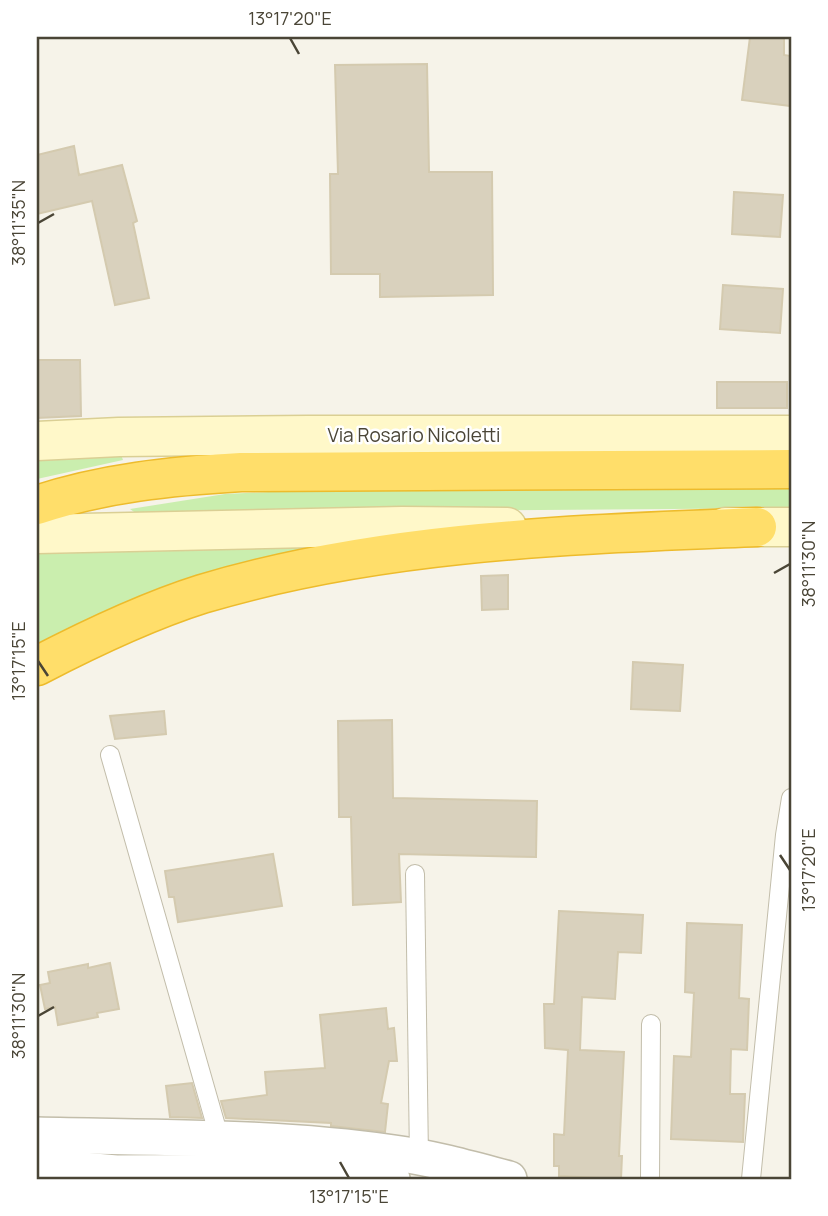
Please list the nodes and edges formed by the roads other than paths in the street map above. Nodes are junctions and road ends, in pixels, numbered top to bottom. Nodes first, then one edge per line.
1 (791, 435) edge
2 (37, 441) edge
3 (791, 469) edge
4 (37, 505) edge
5 (774, 527) edge
6 (37, 534) edge
7 (37, 666) edge
8 (110, 755) dead end
9 (791, 798) edge
10 (415, 874) dead end
11 (651, 1024) dead end
12 (37, 1135) edge
13 (220, 1140) junction
14 (419, 1158) junction
15 (37, 1166) edge
16 (392, 1179) edge
17 (509, 1179) edge
18 (650, 1179) edge
19 (751, 1179) edge

1 - 2 main road, Via Rosario Nicoletti
3 - 4 highway
5 - 6 main road
5 - 7 highway
8 - 13 lane
9 - 19 lane
10 - 14 lane
11 - 18 lane
12 - 13 street
13 - 14 street
14 - 17 street
15 - 16 street

